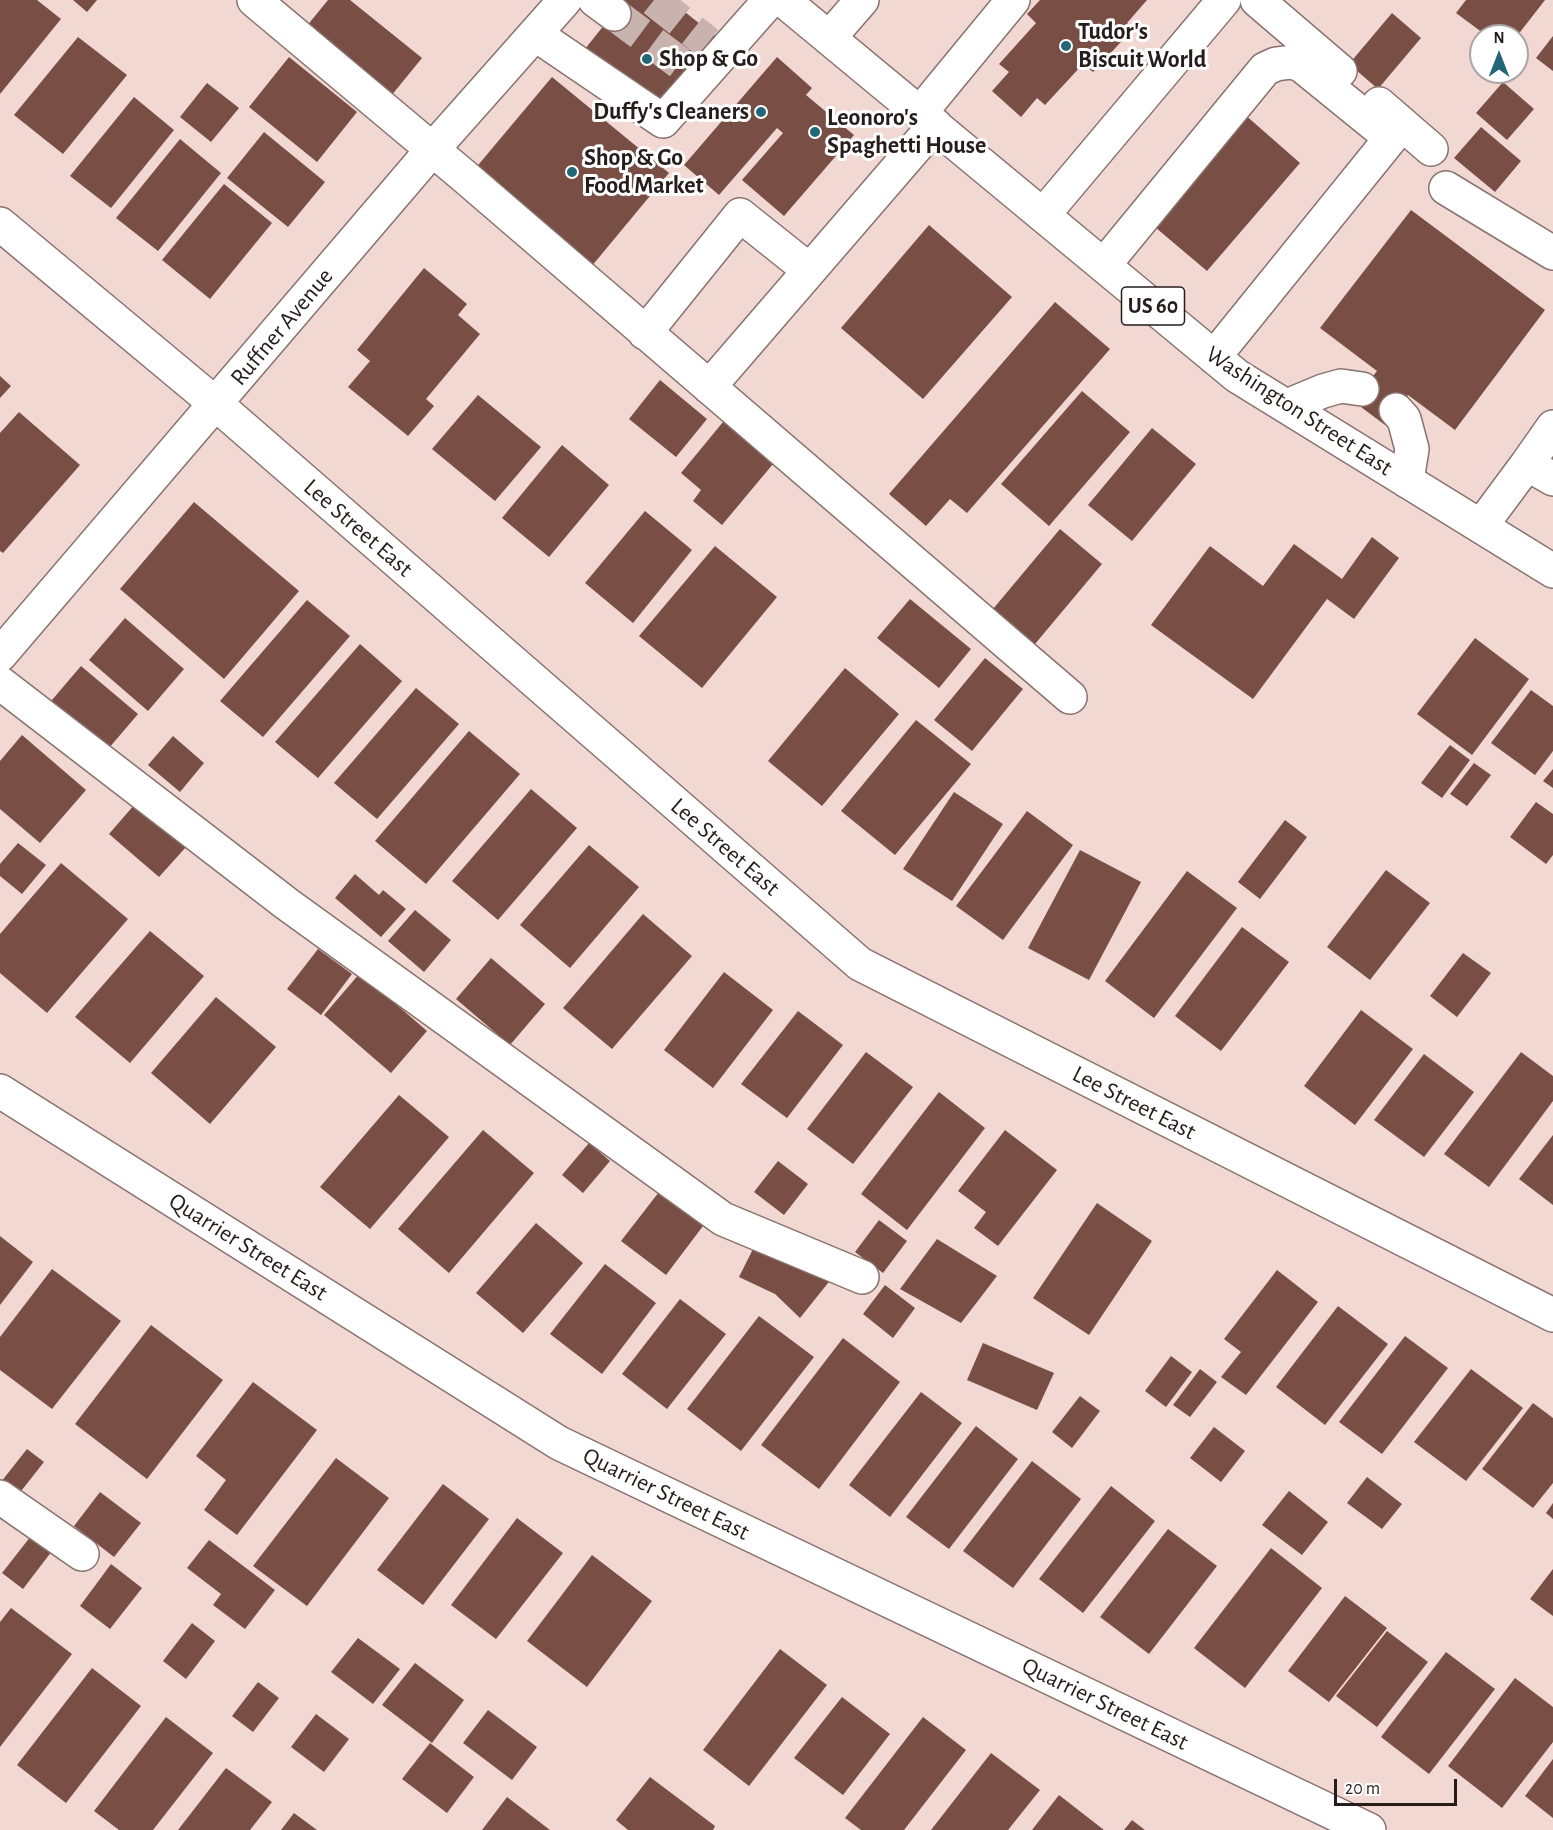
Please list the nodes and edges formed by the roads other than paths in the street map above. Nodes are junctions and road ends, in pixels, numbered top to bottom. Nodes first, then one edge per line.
1 (254, 0) edge
2 (565, 0) edge
3 (770, 0) edge
4 (783, 0) edge
5 (862, 0) edge
6 (1013, 0) edge
7 (1224, 0) edge
8 (1257, 0) edge
9 (535, 34) junction
10 (829, 38) junction
11 (927, 119) junction
12 (1431, 149) dead end
13 (432, 150) junction
14 (1446, 188) dead end
15 (1043, 215) junction
16 (0, 225) edge
17 (1553, 253) edge
18 (1104, 265) junction
19 (809, 270) junction
20 (645, 333) junction
21 (1214, 357) junction
22 (710, 387) junction
23 (1362, 389) dead end
24 (216, 404) junction
25 (1287, 406) junction
26 (1396, 410) dead end
27 (1553, 427) edge
28 (1540, 472) edge
29 (1407, 481) junction
30 (1480, 526) junction
31 (1553, 572) edge
32 (0, 655) edge
33 (0, 683) edge
34 (1070, 697) dead end
35 (0, 1091) edge
36 (862, 1277) dead end
37 (1553, 1315) edge
38 (0, 1497) edge
39 (82, 1554) dead end
40 (1369, 1830) edge

1 - 13 street
2 - 9 street, Ruffner Avenue
3 - 9 street
4 - 10 street, Washington Street East / US 60
5 - 10 street
6 - 11 street
7 - 15 street
8 - 12 street
9 - 13 street, Ruffner Avenue
10 - 11 street, Washington Street East / US 60
11 - 15 street, Washington Street East / US 60
11 - 19 street
13 - 20 street
13 - 24 street, Ruffner Avenue
14 - 17 street
15 - 18 street, Washington Street East / US 60
16 - 24 street, Lee Street East
18 - 21 street, Washington Street East / US 60
18 - 21 street
19 - 20 street
19 - 22 street
20 - 22 street
21 - 25 street, Washington Street East / US 60
22 - 34 street
23 - 25 street
24 - 32 street, Ruffner Avenue
24 - 37 street, Lee Street East
25 - 29 street, Washington Street East / US 60
26 - 29 street
27 - 28 street
28 - 30 street
29 - 30 street, Washington Street East / US 60
30 - 31 street, Washington Street East / US 60
33 - 36 street
35 - 40 street, Quarrier Street East
38 - 39 street

